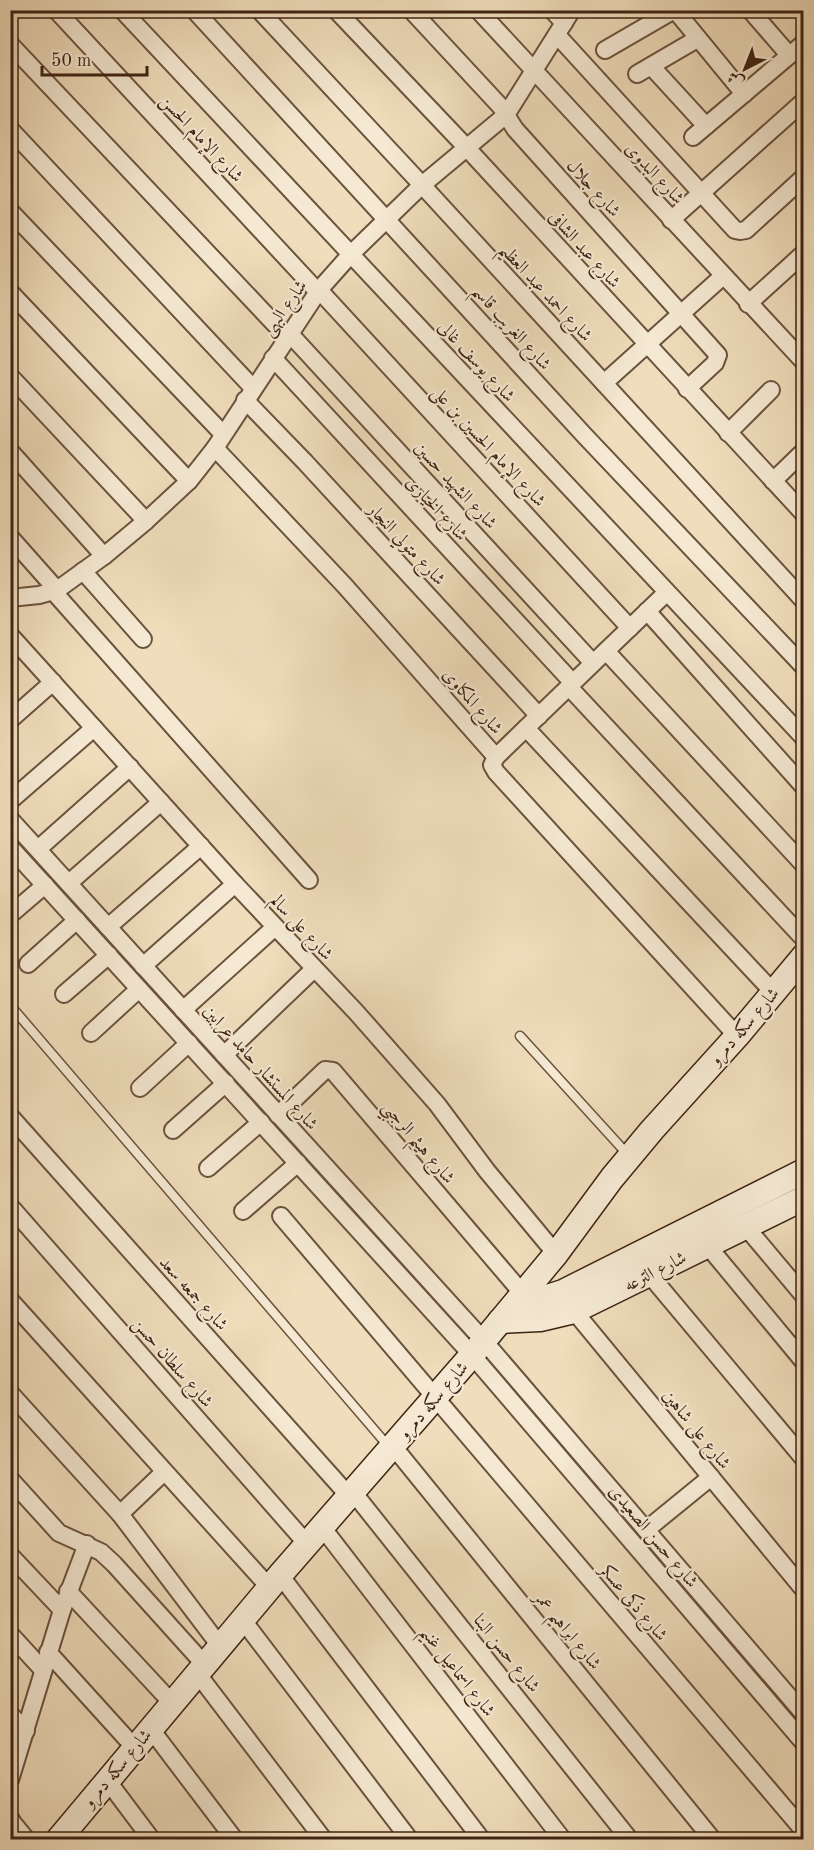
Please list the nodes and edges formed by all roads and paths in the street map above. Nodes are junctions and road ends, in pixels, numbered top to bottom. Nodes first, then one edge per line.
1 (56, 10) edge
2 (122, 10) edge
3 (194, 10) edge
4 (259, 10) edge
5 (336, 10) edge
6 (411, 10) edge
7 (478, 10) edge
8 (552, 10) edge
9 (674, 10) edge
10 (750, 10) edge
11 (564, 23) edge
12 (698, 39) junction
13 (804, 43) edge
14 (10, 44) edge
15 (604, 50) dead end
16 (789, 55) junction
17 (534, 70) junction
18 (744, 94) junction
19 (804, 101) edge
20 (506, 115) junction
21 (10, 129) edge
22 (466, 147) junction
23 (804, 177) edge
24 (422, 185) junction
25 (701, 193) junction
26 (10, 211) edge
27 (387, 219) junction
28 (671, 220) junction
29 (804, 253) edge
30 (351, 254) junction
31 (723, 276) junction
32 (319, 291) junction
33 (10, 292) edge
34 (748, 304) junction
35 (681, 314) junction
36 (289, 335) junction
37 (646, 345) junction
38 (273, 358) junction
39 (804, 362) edge
40 (10, 376) edge
41 (604, 383) junction
42 (687, 389) junction
43 (771, 390) dead end
44 (249, 394) junction
45 (728, 433) junction
46 (219, 441) junction
47 (804, 450) edge
48 (10, 451) edge
49 (189, 481) junction
50 (773, 481) junction
51 (804, 514) edge
52 (146, 521) junction
53 (10, 537) edge
54 (104, 556) junction
55 (83, 571) junction
56 (55, 591) junction
57 (666, 593) junction
58 (10, 598) edge
59 (804, 601) edge
60 (647, 611) junction
61 (630, 628) junction
62 (143, 639) dead end
63 (14, 645) edge
64 (606, 651) junction
65 (593, 663) junction
66 (804, 667) edge
67 (53, 682) junction
68 (571, 685) junction
69 (10, 720) edge
70 (532, 722) junction
71 (94, 728) junction
72 (804, 738) edge
73 (496, 757) junction
74 (130, 767) junction
75 (804, 788) edge
76 (10, 801) edge
77 (161, 802) junction
78 (10, 819) edge
79 (201, 846) junction
80 (38, 849) junction
81 (12, 851) edge
82 (804, 865) edge
83 (309, 880) dead end
84 (69, 883) junction
85 (236, 884) junction
86 (45, 885) junction
87 (10, 915) edge
88 (77, 921) junction
89 (108, 927) junction
90 (275, 927) junction
91 (804, 939) edge
92 (109, 955) junction
93 (804, 956) edge
94 (28, 964) dead end
95 (143, 966) junction
96 (314, 969) junction
97 (139, 989) junction
98 (773, 992) junction
99 (64, 994) dead end
100 (10, 1005) edge
101 (183, 1010) junction
102 (91, 1033) dead end
103 (520, 1036) dead end
104 (737, 1036) junction
105 (189, 1043) junction
106 (224, 1055) junction
107 (225, 1083) junction
108 (140, 1088) dead end
109 (278, 1114) junction
110 (10, 1116) edge
111 (261, 1122) junction
112 (173, 1130) dead end
113 (630, 1157) junction
114 (298, 1163) junction
115 (208, 1168) dead end
116 (804, 1170) edge
117 (804, 1198) edge
118 (10, 1206) edge
119 (243, 1211) dead end
120 (281, 1216) dead end
121 (746, 1227) junction
122 (707, 1245) junction
123 (555, 1254) junction
124 (649, 1274) junction
125 (804, 1296) edge
126 (520, 1297) junction
127 (10, 1300) edge
128 (568, 1301) junction
129 (500, 1321) junction
130 (478, 1348) junction
131 (804, 1362) edge
132 (10, 1393) edge
133 (435, 1398) junction
134 (392, 1447) junction
135 (804, 1459) edge
136 (164, 1472) junction
137 (711, 1477) junction
138 (10, 1479) edge
139 (351, 1494) junction
140 (631, 1512) junction
141 (120, 1514) junction
142 (617, 1522) junction
143 (646, 1530) junction
144 (314, 1535) junction
145 (87, 1544) junction
146 (10, 1555) edge
147 (274, 1581) junction
148 (804, 1590) edge
149 (68, 1591) junction
150 (62, 1610) junction
151 (242, 1619) junction
152 (10, 1634) edge
153 (219, 1646) junction
154 (48, 1652) junction
155 (200, 1669) junction
156 (43, 1670) junction
157 (172, 1703) junction
158 (10, 1714) edge
159 (804, 1714) edge
160 (150, 1728) junction
161 (26, 1731) junction
162 (804, 1743) edge
163 (134, 1747) junction
164 (10, 1780) edge
165 (107, 1780) junction
166 (10, 1818) edge
167 (804, 1831) edge
168 (64, 1837) edge
169 (27, 1839) edge
170 (152, 1839) edge
171 (235, 1839) edge
172 (324, 1839) edge
173 (410, 1839) edge
174 (482, 1839) edge
175 (562, 1839) edge
176 (630, 1839) edge
177 (713, 1839) edge

1 - 32 street, شارع الإمام الحسن
2 - 30 street, شارع يوسف غالى
3 - 27 street, شارع الغريب قاسم
4 - 24 street, شارع احمد عبد العظيم
5 - 22 street, شارع عبد الشافى
6 - 20 street, شارع جلال
7 - 17 street, شارع البدوى
8 - 11 street
9 - 12 street
9 - 15 street
10 - 16 street
11 - 17 street, شارع البهى
11 - 25 street
12 - 18 street
12 - 18 street
13 - 16 street
14 - 36 street, شارع الشهيد حسين
16 - 18 street
17 - 20 street, شارع البهى
17 - 28 street, شارع البدوى
19 - 25 street
20 - 22 street, شارع البهى
20 - 35 street, شارع جلال
21 - 44 street, شارع متولي النجار
22 - 24 street, شارع البهى
22 - 37 street, شارع عبد الشافى
23 - 25 street
24 - 27 street, شارع البهى
24 - 41 street, شارع احمد عبد العظيم
25 - 28 street
26 - 46 street, شارع المكاوى
27 - 30 street, شارع البهى
27 - 66 street, شارع الغريب قاسم
28 - 31 street, شارع البدوى
29 - 34 street
30 - 32 street, شارع البهى
30 - 57 street, شارع يوسف غالى
31 - 34 street, شارع البدوى
31 - 35 street
32 - 36 street, شارع البهى
32 - 61 street, شارع الإمام الحسين بن على
33 - 49 street
34 - 39 street, شارع البدوى
35 - 37 street
35 - 42 street, شارع جلال
36 - 38 street, شارع البهى
36 - 65 street, شارع الشهيد حسين
37 - 41 street
37 - 42 street, شارع عبد الشافى
38 - 44 street, شارع البهى
38 - 68 street, شارع الخيارى
40 - 52 street
41 - 59 street, شارع احمد عبد العظيم
42 - 45 street, شارع عبد الشافى
43 - 45 street
44 - 46 street, شارع البهى
44 - 70 street, شارع متولي النجار
45 - 50 street, شارع عبد الشافى
46 - 49 street, شارع البهى
46 - 73 street, شارع المكاوى
47 - 50 street
48 - 54 street
49 - 52 street, شارع البهى
50 - 51 street, شارع عبد الشافى
52 - 54 street, شارع البهى
53 - 56 street
54 - 55 street, شارع البهى
55 - 56 street, شارع البهى
55 - 62 street
56 - 58 street, شارع البهى
56 - 83 street
57 - 60 street
57 - 72 street, شارع يوسف غالى
60 - 61 street
60 - 75 street
61 - 64 street
63 - 67 street, شارع على سالم
64 - 65 street
64 - 82 street
65 - 68 street
67 - 69 street
67 - 71 street, شارع على سالم
68 - 70 street
68 - 91 street, شارع الخيارى
70 - 73 street
70 - 98 street, شارع متولي النجار
71 - 74 street, شارع على سالم
71 - 76 street
73 - 104 street, شارع المكاوى
74 - 77 street, شارع على سالم
74 - 80 street
77 - 79 street, شارع على سالم
77 - 84 street
78 - 80 street, شارع المستشار حامد عرابين
79 - 85 street, شارع على سالم
79 - 89 street
80 - 84 street, شارع المستشار حامد عرابين
81 - 86 street, شارع المستشار حامد عرابين
84 - 89 street, شارع المستشار حامد عرابين
85 - 90 street, شارع على سالم
85 - 95 street
86 - 87 street
86 - 88 street, شارع المستشار حامد عرابين
88 - 92 street, شارع المستشار حامد عرابين
88 - 94 street
89 - 95 street, شارع المستشار حامد عرابين
90 - 96 street, شارع على سالم
90 - 101 street
92 - 97 street, شارع المستشار حامد عرابين
92 - 99 street
93 - 98 main road, شارع سكه دمرو
95 - 101 street, شارع المستشار حامد عرابين
96 - 106 street
96 - 123 street, شارع على سالم
97 - 102 street
97 - 105 street, شارع المستشار حامد عرابين
98 - 104 main road, شارع سكه دمرو
100 - 134 lane
101 - 106 street, شارع المستشار حامد عرابين
103 - 113 lane
104 - 113 main road, شارع سكه دمرو
105 - 107 street, شارع المستشار حامد عرابين
105 - 108 street
106 - 109 street, شارع المستشار حامد عرابين
107 - 111 street, شارع المستشار حامد عرابين
107 - 112 street
109 - 126 street, شارع هيثم الرجبي
109 - 130 street, شارع المستشار حامد عرابين
110 - 139 street, شارع جمعه سعد
111 - 114 street, شارع المستشار حامد عرابين
111 - 115 street
113 - 123 main road, شارع سكه دمرو
114 - 119 street
114 - 130 street, شارع المستشار حامد عرابين
116 - 128 main road, شارع الترعه
117 - 121 main road, شارع الترعه
118 - 144 street, شارع سلطان حسن
120 - 133 street, شارع ذكى عسكر
121 - 122 main road, شارع الترعه
121 - 125 street
122 - 124 main road, شارع الترعه
122 - 131 street
123 - 126 main road, شارع سكه دمرو
124 - 128 main road, شارع الترعه
124 - 135 street
126 - 128 main road, شارع الترعه
126 - 129 main road, شارع سكه دمرو
127 - 136 street
128 - 129 main road, شارع الترعه
128 - 137 street, شارع على شاهين
129 - 130 main road, شارع سكه دمرو
130 - 133 main road, شارع سكه دمرو
130 - 140 street, شارع حسن الصعيدى
130 - 142 street, شارع حسن الصعيدى
132 - 141 street
133 - 134 main road, شارع سكه دمرو
133 - 167 street, شارع ذكى عسكر
134 - 139 main road, شارع سكه دمرو
134 - 177 street, شارع ابراهيم عمر
136 - 141 street
136 - 147 street
137 - 143 street
137 - 148 street, شارع على شاهين
138 - 145 street
139 - 144 main road, شارع سكه دمرو
139 - 176 street, شارع حسن البنا
140 - 142 street
140 - 143 street, شارع حسن الصعيدى
141 - 153 street
142 - 162 street, شارع حسن الصعيدى
143 - 159 street, شارع حسن الصعيدى
144 - 147 main road, شارع سكه دمرو
144 - 175 street, شارع اسماعيل غنيم
145 - 149 street
145 - 155 street
146 - 150 street
147 - 151 main road, شارع سكه دمرو
147 - 174 street
149 - 150 street
149 - 157 street
150 - 154 street
151 - 153 main road, شارع سكه دمرو
151 - 173 street
152 - 156 street
153 - 155 main road, شارع سكه دمرو
154 - 156 street
154 - 163 street
155 - 157 main road, شارع سكه دمرو
155 - 172 street
156 - 161 street
157 - 160 main road, شارع سكه دمرو
158 - 161 street
160 - 163 main road, شارع سكه دمرو
160 - 171 street
161 - 164 street
163 - 165 main road, شارع سكه دمرو
165 - 168 main road, شارع سكه دمرو
165 - 170 street
166 - 169 street

